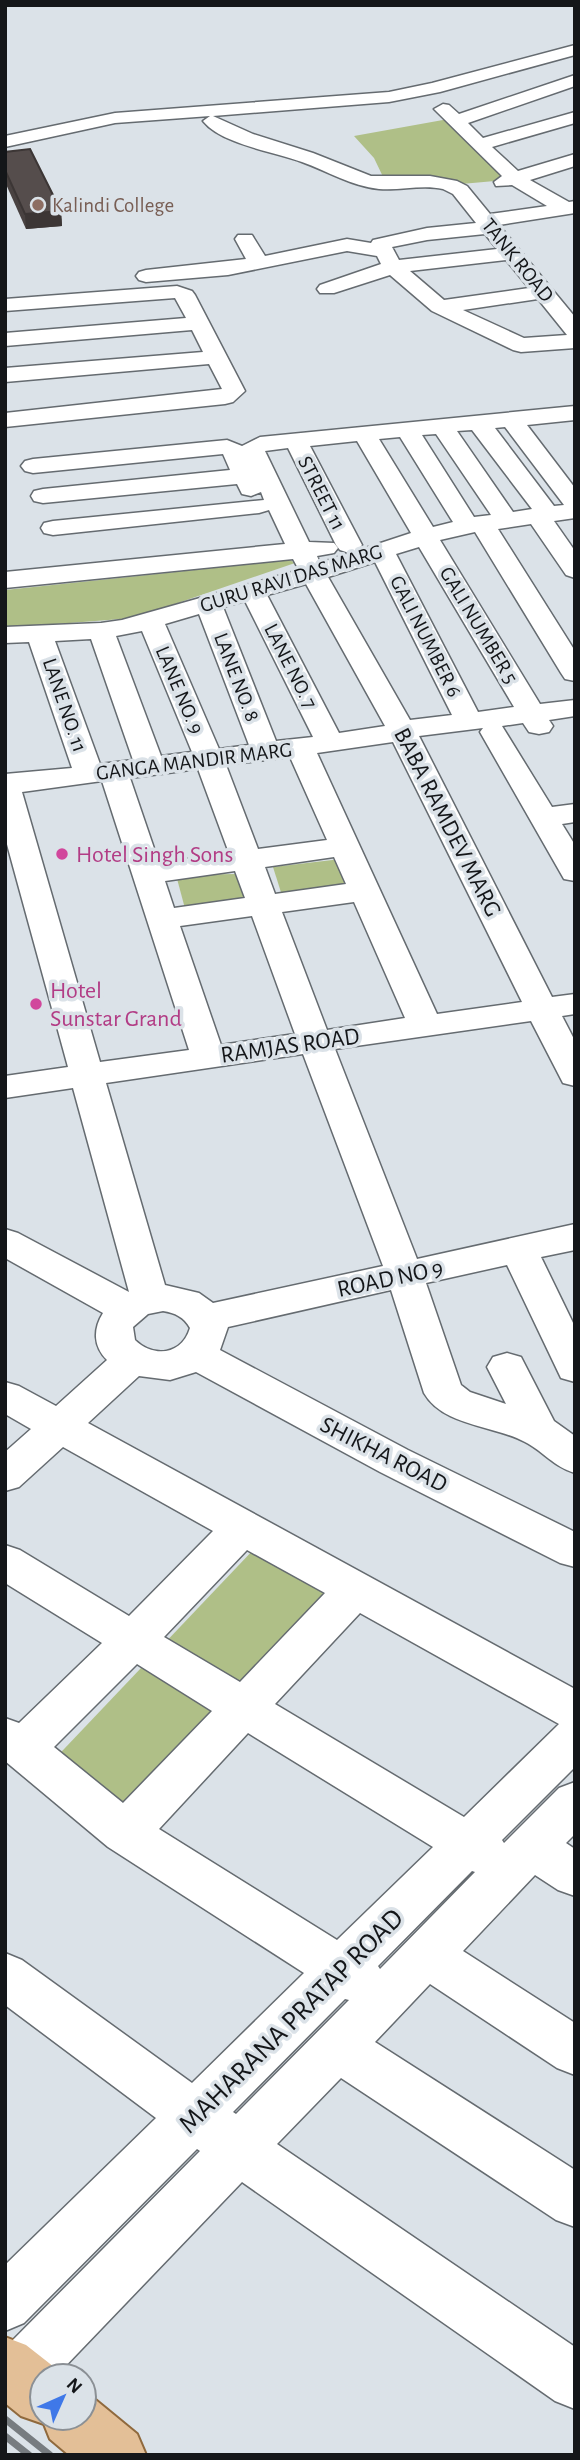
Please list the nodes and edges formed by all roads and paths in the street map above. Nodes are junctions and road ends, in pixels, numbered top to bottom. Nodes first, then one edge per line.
1 (575, 50) edge
2 (575, 80) edge
3 (247, 116) dead end
4 (575, 117) edge
5 (212, 121) dead end
6 (249, 141) junction
7 (5, 142) edge
8 (482, 144) junction
9 (575, 160) edge
10 (515, 179) junction
11 (460, 190) junction
12 (571, 208) edge
13 (488, 224) junction
14 (245, 239) dead end
15 (511, 253) junction
16 (388, 259) junction
17 (455, 259) junction
18 (244, 265) junction
19 (5, 288) edge
20 (327, 289) dead end
21 (491, 299) junction
22 (558, 302) edge
23 (5, 305) edge
24 (439, 307) junction
25 (5, 319) edge
26 (199, 323) junction
27 (575, 331) edge
28 (5, 333) edge
29 (5, 340) edge
30 (575, 341) edge
31 (217, 356) junction
32 (8, 373) edge
33 (575, 413) edge
34 (230, 418) dead end
35 (511, 419) junction
36 (479, 423) junction
37 (442, 426) junction
38 (407, 430) junction
39 (23, 435) edge
40 (365, 435) junction
41 (296, 442) junction
42 (244, 476) junction
43 (43, 496) junction
44 (575, 502) edge
45 (259, 506) junction
46 (539, 511) junction
47 (575, 511) edge
48 (482, 518) junction
49 (54, 528) junction
50 (424, 533) junction
51 (349, 545) junction
52 (382, 551) junction
53 (308, 562) junction
54 (66, 567) junction
55 (575, 570) edge
56 (5, 580) edge
57 (252, 590) junction
58 (208, 603) junction
59 (151, 621) junction
60 (101, 631) junction
61 (5, 635) edge
62 (40, 635) junction
63 (575, 673) edge
64 (575, 708) edge
65 (536, 720) junction
66 (575, 722) edge
67 (481, 727) junction
68 (397, 736) junction
69 (315, 745) junction
70 (266, 751) junction
71 (209, 759) junction
72 (150, 766) junction
73 (101, 773) junction
74 (5, 784) edge
75 (575, 813) edge
76 (543, 817) junction
77 (345, 846) junction
78 (247, 860) junction
79 (575, 872) edge
80 (147, 874) junction
81 (365, 891) junction
82 (263, 905) junction
83 (162, 919) junction
84 (559, 1006) edge
85 (425, 1025) junction
86 (314, 1041) junction
87 (208, 1057) junction
88 (88, 1074) junction
89 (575, 1074) edge
90 (5, 1087) edge
91 (575, 1237) edge
92 (5, 1242) edge
93 (518, 1249) junction
94 (405, 1275) junction
95 (139, 1304) junction
96 (200, 1336) junction
97 (132, 1360) junction
98 (507, 1367) dead end
99 (575, 1368) edge
100 (5, 1396) edge
101 (60, 1427) junction
102 (539, 1431) junction
103 (575, 1458) edge
104 (5, 1476) edge
105 (242, 1528) junction
106 (575, 1551) edge
107 (5, 1562) edge
108 (355, 1590) junction
109 (133, 1640) junction
110 (243, 1706) junction
111 (575, 1711) edge
112 (575, 1737) edge
113 (14, 1742) edge
114 (575, 1802) edge
115 (125, 1833) junction
116 (468, 1842) junction
117 (520, 1859) junction
118 (575, 1875) edge
119 (427, 1955) junction
120 (342, 1969) junction
121 (5, 1976) edge
122 (386, 1997) junction
123 (338, 2047) junction
124 (575, 2050) edge
125 (195, 2114) junction
126 (240, 2147) junction
127 (575, 2201) edge
128 (5, 2304) edge
129 (22, 2379) edge
130 (575, 2381) edge
131 (88, 2432) edge
132 (116, 2455) edge

1 - 7 street
2 - 8 street
3 - 6 street
4 - 8 street
5 - 6 street
6 - 11 street
8 - 10 street
9 - 10 street
10 - 11 street
10 - 12 street
11 - 13 street, TANK ROAD
12 - 13 street
13 - 15 street, TANK ROAD
13 - 16 street
14 - 18 street
15 - 17 street
15 - 22 street, TANK ROAD
16 - 17 street
16 - 18 street
16 - 20 street
16 - 24 street
17 - 21 street
18 - 19 street
21 - 22 street
21 - 24 street
22 - 27 street, TANK ROAD
23 - 26 street
24 - 30 street
25 - 28 street
26 - 29 street
26 - 31 street
31 - 32 street
31 - 39 street
32 - 39 street
33 - 35 street
34 - 39 street
35 - 36 street
35 - 44 street
36 - 37 street
36 - 46 street
37 - 38 street
37 - 48 street
38 - 40 street
38 - 48 street
39 - 42 street
39 - 43 street
40 - 41 street
40 - 50 street, GALI NUMBER 5
41 - 51 street, STREET 11
41 - 53 street, BABA RAMDEV MARG
42 - 43 street
42 - 45 street
43 - 49 street
44 - 46 street, GURU RAVI DAS MARG
45 - 49 street
45 - 54 street
46 - 47 street, GURU RAVI DAS MARG
46 - 48 street, GURU RAVI DAS MARG
46 - 55 street
48 - 50 street, GURU RAVI DAS MARG
48 - 63 street
49 - 54 street
50 - 51 street, GURU RAVI DAS MARG
50 - 52 street, GURU RAVI DAS MARG
50 - 65 street, GALI NUMBER 5
51 - 53 street, GURU RAVI DAS MARG
52 - 53 street, GURU RAVI DAS MARG
52 - 67 street, GALI NUMBER 6
53 - 54 street, GURU RAVI DAS MARG
53 - 57 street, GURU RAVI DAS MARG
53 - 68 street, BABA RAMDEV MARG
54 - 56 street, GURU RAVI DAS MARG
57 - 58 street, GURU RAVI DAS MARG
57 - 69 street, LANE NO. 7
58 - 59 street, GURU RAVI DAS MARG
58 - 70 street, LANE NO. 8
59 - 60 street, GURU RAVI DAS MARG
59 - 71 street, LANE NO. 9
60 - 62 street, GURU RAVI DAS MARG
60 - 72 street
61 - 62 street, GURU RAVI DAS MARG
62 - 73 street, LANE NO. 11
64 - 65 street, GANGA MANDIR MARG
65 - 66 street, GANGA MANDIR MARG
65 - 67 street, GANGA MANDIR MARG
67 - 68 street, GANGA MANDIR MARG
67 - 76 street, GALI NUMBER 6
68 - 69 street, GANGA MANDIR MARG
68 - 84 street, BABA RAMDEV MARG
69 - 70 street, GANGA MANDIR MARG
69 - 77 street, LANE NO. 7
70 - 71 street, GANGA MANDIR MARG
71 - 72 street, GANGA MANDIR MARG
71 - 78 street, LANE NO. 9
72 - 73 street, GANGA MANDIR MARG
73 - 74 street, GANGA MANDIR MARG
73 - 80 street, LANE NO. 11
74 - 88 street
75 - 76 street
76 - 79 street, GALI NUMBER 6
77 - 78 street
77 - 81 street, LANE NO. 7
78 - 80 street
78 - 82 street, LANE NO. 9
80 - 83 street, LANE NO. 11
81 - 82 street
81 - 85 street, LANE NO. 7
82 - 83 street
82 - 86 street, LANE NO. 9
83 - 87 street, LANE NO. 11
84 - 85 street, RAMJAS ROAD
84 - 89 street, BABA RAMDEV MARG
85 - 86 street, RAMJAS ROAD
86 - 87 street, RAMJAS ROAD
86 - 94 street, LANE NO. 9
87 - 88 street, RAMJAS ROAD
88 - 90 street, RAMJAS ROAD
88 - 95 street
91 - 93 street, ROAD NO 9
92 - 95 street
93 - 94 street, ROAD NO 9
93 - 99 street
94 - 96 street, ROAD NO 9
94 - 102 street, LANE NO. 9
95 - 96 street
95 - 97 street
96 - 97 street
96 - 106 street, SHIKHA ROAD
97 - 101 street
98 - 102 street
100 - 101 street
101 - 104 street
101 - 105 street
102 - 103 street
105 - 108 street
105 - 109 street
107 - 109 street
108 - 110 street
108 - 111 street
109 - 110 street
109 - 113 street
110 - 115 street
110 - 116 street
112 - 116 street, MAHARANA PRATAP ROAD
113 - 115 street
114 - 117 street, MAHARANA PRATAP ROAD
115 - 120 street
116 - 117 street
116 - 120 street, MAHARANA PRATAP ROAD
117 - 118 street
117 - 119 street, MAHARANA PRATAP ROAD
119 - 122 street, MAHARANA PRATAP ROAD
119 - 124 street
120 - 122 street
120 - 125 street, MAHARANA PRATAP ROAD
121 - 125 street
122 - 123 street, MAHARANA PRATAP ROAD
123 - 126 street, MAHARANA PRATAP ROAD
123 - 127 street
125 - 126 street
125 - 128 street, MAHARANA PRATAP ROAD
126 - 129 street, MAHARANA PRATAP ROAD
126 - 130 street
131 - 132 main road

